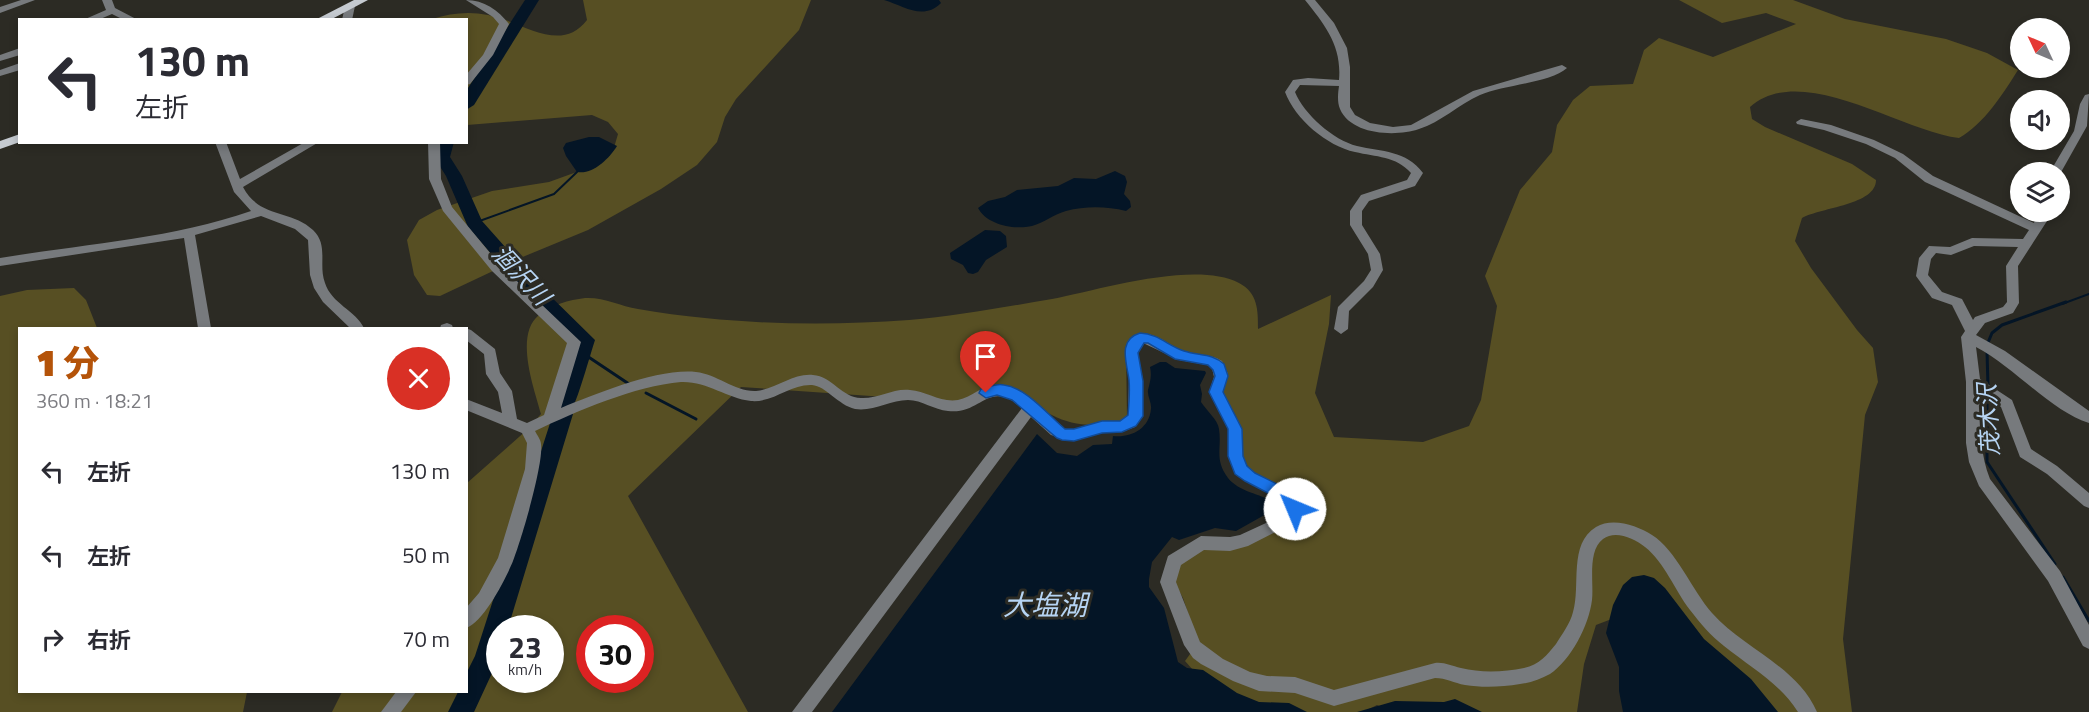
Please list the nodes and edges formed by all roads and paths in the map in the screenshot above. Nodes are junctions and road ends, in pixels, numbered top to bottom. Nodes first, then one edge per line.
1 (30, 0) edge
2 (107, 0) edge
3 (363, 0) edge
4 (471, 0) edge
5 (1310, 0) edge
6 (350, 6) junction
7 (0, 10) edge
8 (112, 11) junction
9 (93, 18) edge
10 (128, 18) edge
11 (324, 18) edge
12 (347, 18) edge
13 (18, 52) edge
14 (0, 58) edge
15 (18, 67) edge
16 (1562, 68) dead end
17 (0, 73) edge
18 (468, 80) edge
19 (1343, 83) junction
20 (2089, 97) edge
21 (1801, 122) dead end
22 (18, 139) edge
23 (221, 144) edge
24 (310, 144) edge
25 (434, 144) edge
26 (0, 145) edge
27 (2059, 162) edge
28 (238, 185) junction
29 (261, 212) junction
30 (2039, 222) edge
31 (2036, 229) junction
32 (189, 234) junction
33 (2027, 243) junction
34 (0, 262) edge
35 (205, 327) edge
36 (357, 327) edge
37 (1341, 329) dead end
38 (1970, 334) junction
39 (468, 335) edge
40 (1973, 382) junction
41 (468, 405) edge
42 (1030, 408) junction
43 (551, 416) junction
44 (2089, 418) edge
45 (510, 421) junction
46 (527, 429) junction
47 (2089, 502) edge
48 (468, 619) edge
49 (2089, 642) edge
50 (406, 693) edge
51 (390, 712) edge
52 (801, 712) edge
53 (1808, 712) edge

1 - 7 street
2 - 8 street
3 - 6 main road
4 - 18 street
5 - 19 street
6 - 11 main road
6 - 12 street
8 - 9 street
8 - 10 street
13 - 14 street
15 - 17 street
16 - 19 street
19 - 37 street
20 - 27 street
21 - 31 street
22 - 26 main road
23 - 28 street
24 - 28 street
25 - 43 street
28 - 29 street
29 - 32 street
29 - 36 street
30 - 31 street
31 - 33 street
32 - 34 street
32 - 35 street
33 - 38 street
33 - 38 street
38 - 40 street
38 - 44 street
39 - 45 street
40 - 47 street
40 - 49 street
41 - 45 street
42 - 43 street
42 - 52 street
42 - 53 street
43 - 46 street
45 - 46 street
46 - 48 street
50 - 51 street

